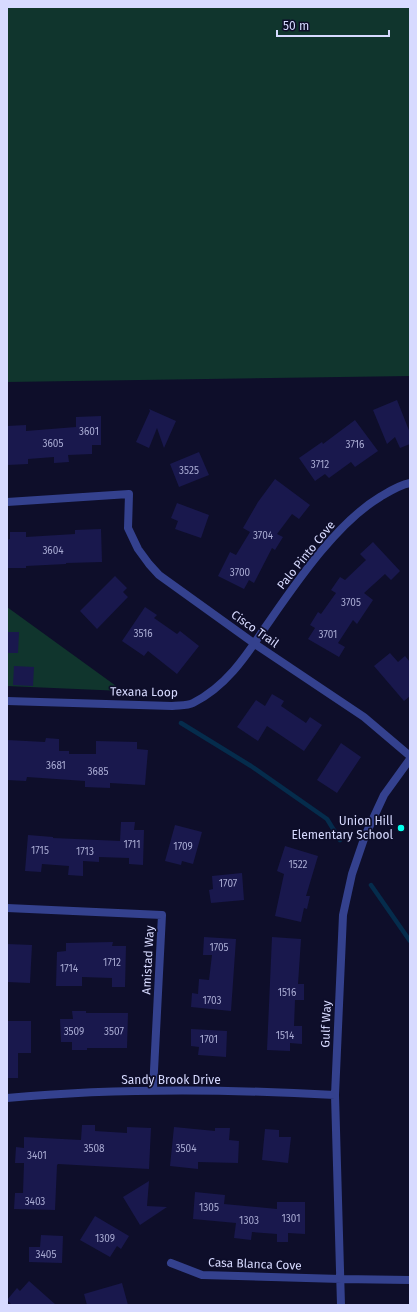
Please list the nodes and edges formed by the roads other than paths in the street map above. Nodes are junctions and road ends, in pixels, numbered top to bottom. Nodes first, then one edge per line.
1 (410, 483) edge
2 (7, 502) edge
3 (255, 644) junction
4 (7, 702) edge
5 (410, 756) edge
6 (410, 759) edge
7 (7, 908) edge
8 (153, 1090) junction
9 (335, 1095) junction
10 (7, 1098) edge
11 (171, 1263) dead end
12 (341, 1279) junction
13 (410, 1280) edge
14 (341, 1305) edge

1 - 3 street, Palo Pinto Cove
2 - 3 street, Cisco Trail
3 - 4 street, Texana Loop
3 - 5 street, Cisco Trail
6 - 9 street, Gulf Way
7 - 8 street, Amistad Way
8 - 9 street, Sandy Brook Drive
8 - 10 street, Sandy Brook Drive
9 - 12 street, Gulf Way
11 - 12 street, Casa Blanca Cove
12 - 13 street, Casa Blanca Cove
12 - 14 street, Gulf Way

